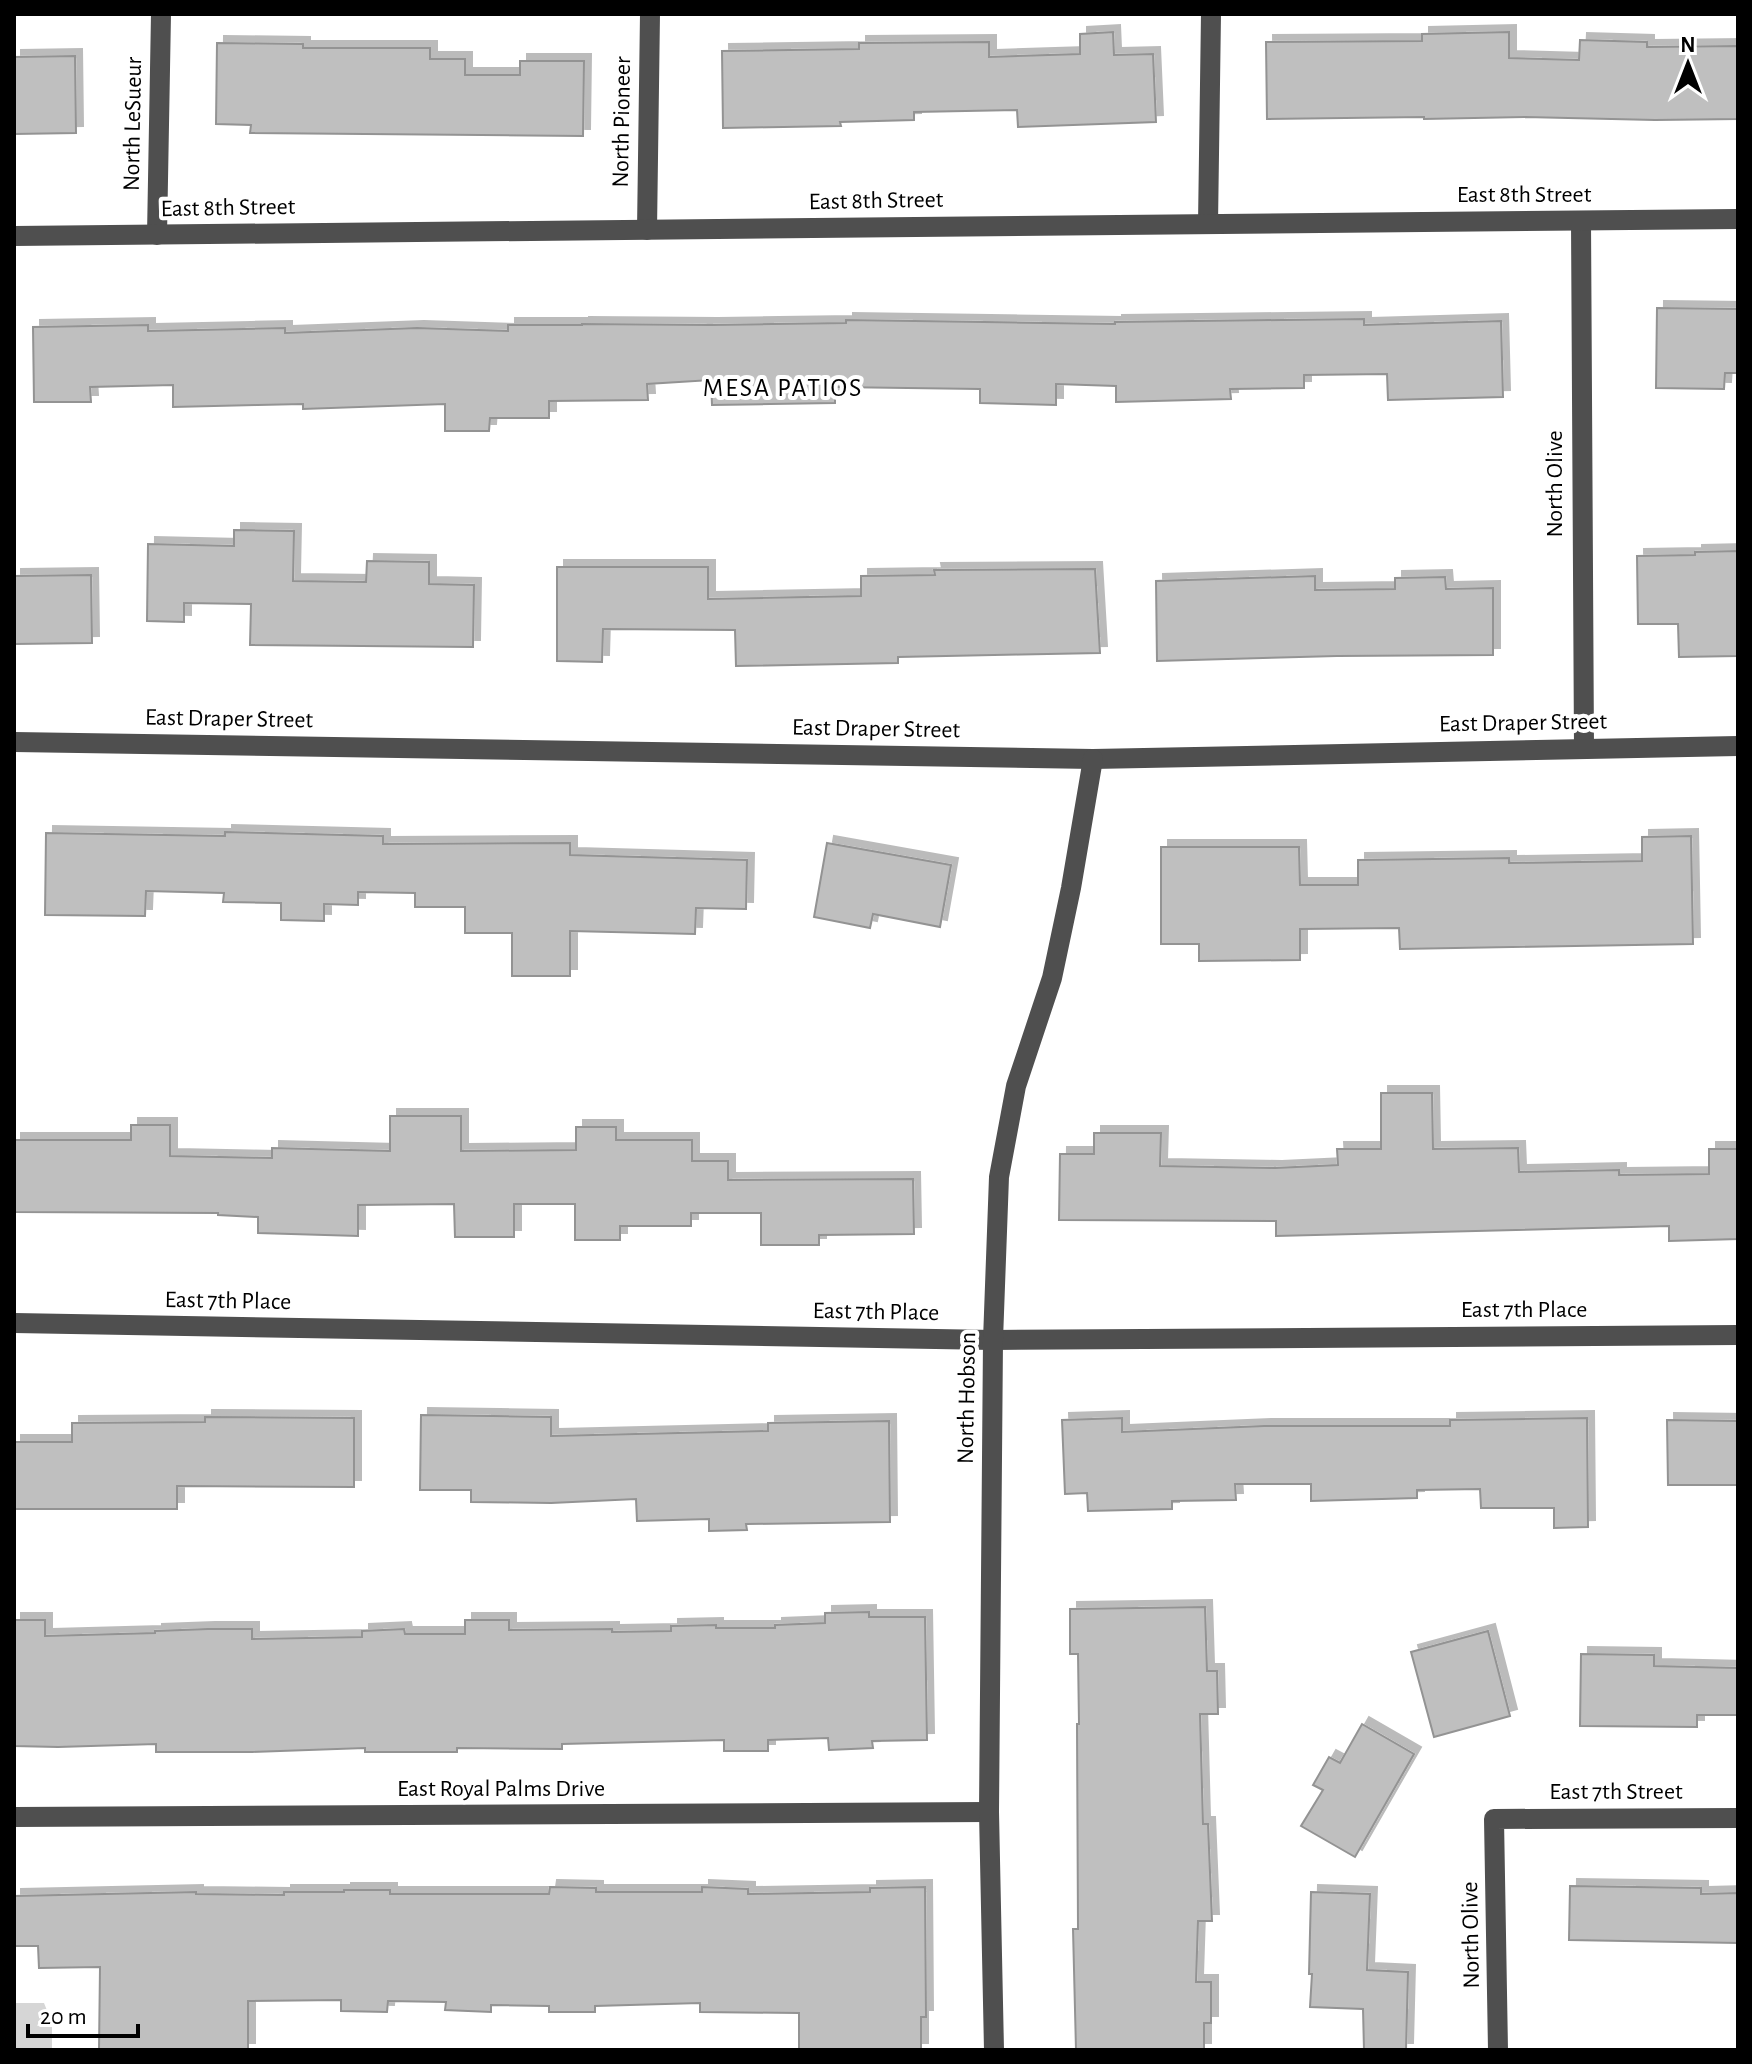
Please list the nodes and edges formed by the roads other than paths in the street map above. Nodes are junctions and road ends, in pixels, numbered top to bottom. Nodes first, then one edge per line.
1 (161, 14) edge
2 (650, 14) edge
3 (1211, 14) edge
4 (1738, 219) edge
5 (1581, 221) junction
6 (1208, 224) junction
7 (647, 230) junction
8 (157, 235) junction
9 (14, 236) edge
10 (14, 742) edge
11 (1738, 746) edge
12 (1584, 748) junction
13 (1093, 759) junction
14 (14, 1323) edge
15 (1738, 1335) edge
16 (993, 1340) junction
17 (989, 1812) junction
18 (14, 1817) edge
19 (1738, 1818) edge
20 (1494, 1819) joint
21 (994, 2050) edge
22 (1498, 2050) edge

1 - 8 street, North LeSueur
2 - 7 street, North Pioneer
3 - 6 street
4 - 5 street, East 8th Street
5 - 6 street, East 8th Street
5 - 12 street, North Olive
6 - 7 street, East 8th Street
7 - 8 street, East 8th Street
8 - 9 street, East 8th Street
10 - 13 street, East Draper Street
11 - 12 street, East Draper Street
12 - 13 street, East Draper Street
13 - 16 street, North Hobson
14 - 16 street, East 7th Place
15 - 16 street, East 7th Place
16 - 17 street, North Hobson
17 - 18 street, East Royal Palms Drive
17 - 21 street, North Hobson
19 - 20 street, East 7th Street
20 - 22 street, North Olive

